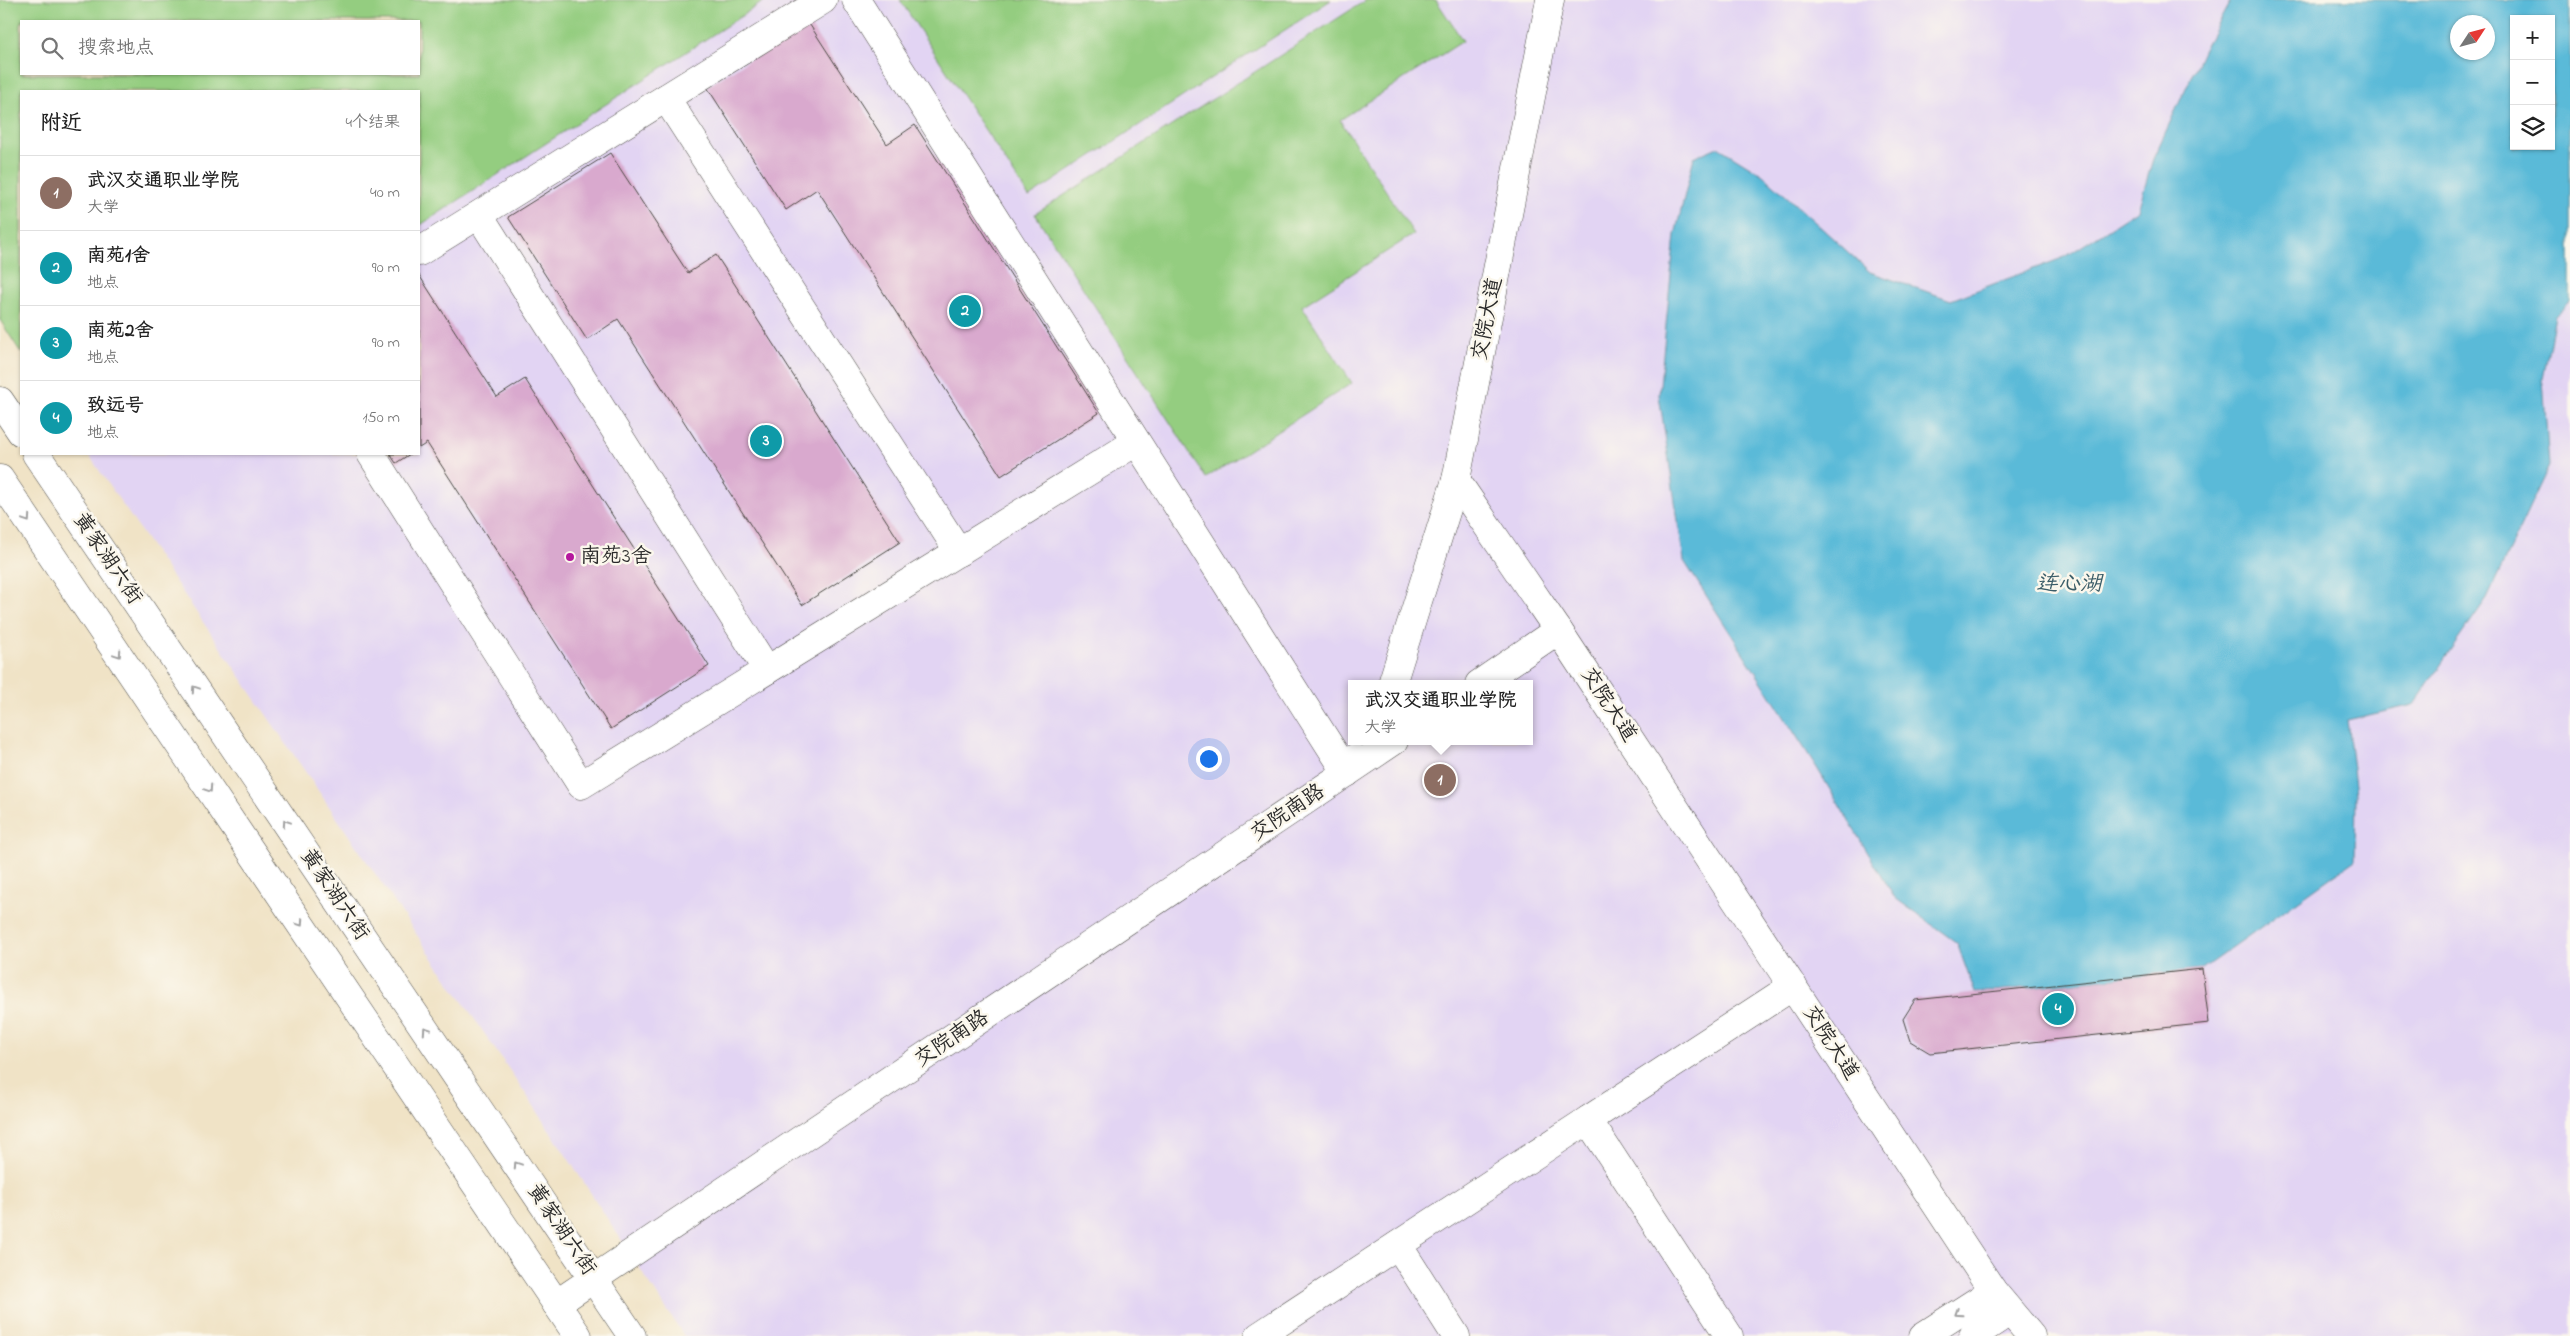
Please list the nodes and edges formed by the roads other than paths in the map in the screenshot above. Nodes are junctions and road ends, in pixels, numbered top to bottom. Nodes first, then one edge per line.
1 (823, 0) edge
2 (856, 0) edge
3 (1550, 0) edge
4 (666, 98) junction
5 (479, 214) junction
6 (420, 251) edge
7 (0, 401) edge
8 (20, 431) edge
9 (1136, 442) junction
10 (37, 455) edge
11 (372, 455) edge
12 (0, 479) edge
13 (1456, 480) junction
14 (959, 552) junction
15 (1558, 630) junction
16 (767, 670) junction
17 (1393, 680) edge
18 (1485, 680) edge
19 (1362, 745) edge
20 (1388, 745) edge
21 (1347, 773) junction
22 (1793, 986) junction
23 (1588, 1120) junction
24 (1398, 1245) junction
25 (594, 1279) junction
26 (1993, 1290) junction
27 (556, 1304) junction
28 (2009, 1312) junction
29 (578, 1336) edge
30 (632, 1336) edge
31 (1259, 1336) edge
32 (1456, 1336) edge
33 (1729, 1336) edge
34 (1923, 1336) edge
35 (1973, 1336) edge
36 (2031, 1336) edge

1 - 4 street
2 - 9 street
3 - 13 street, 交院大道
4 - 5 street
4 - 14 street
5 - 6 street
5 - 16 street
7 - 8 street
9 - 14 street
9 - 21 street
25 -> 10 street, 黄家湖六街
11 - 16 street
12 -> 27 street, 黄家湖六街
13 - 15 street, 交院大道
13 - 17 street
14 - 16 street
15 - 18 street
15 - 22 street, 交院大道
19 - 21 street, 交院南路
20 - 21 street, 交院南路
21 - 25 street, 交院南路
22 - 23 street
22 - 26 street, 交院大道
23 - 24 street
23 - 33 street
24 - 31 street
24 - 32 street
25 - 27 street, 交院南路
25 - 30 street, 黄家湖六街
26 - 28 street, 交院大道
26 -> 34 street
27 - 29 street, 黄家湖六街
28 - 35 street
28 - 36 street, 交院大道

